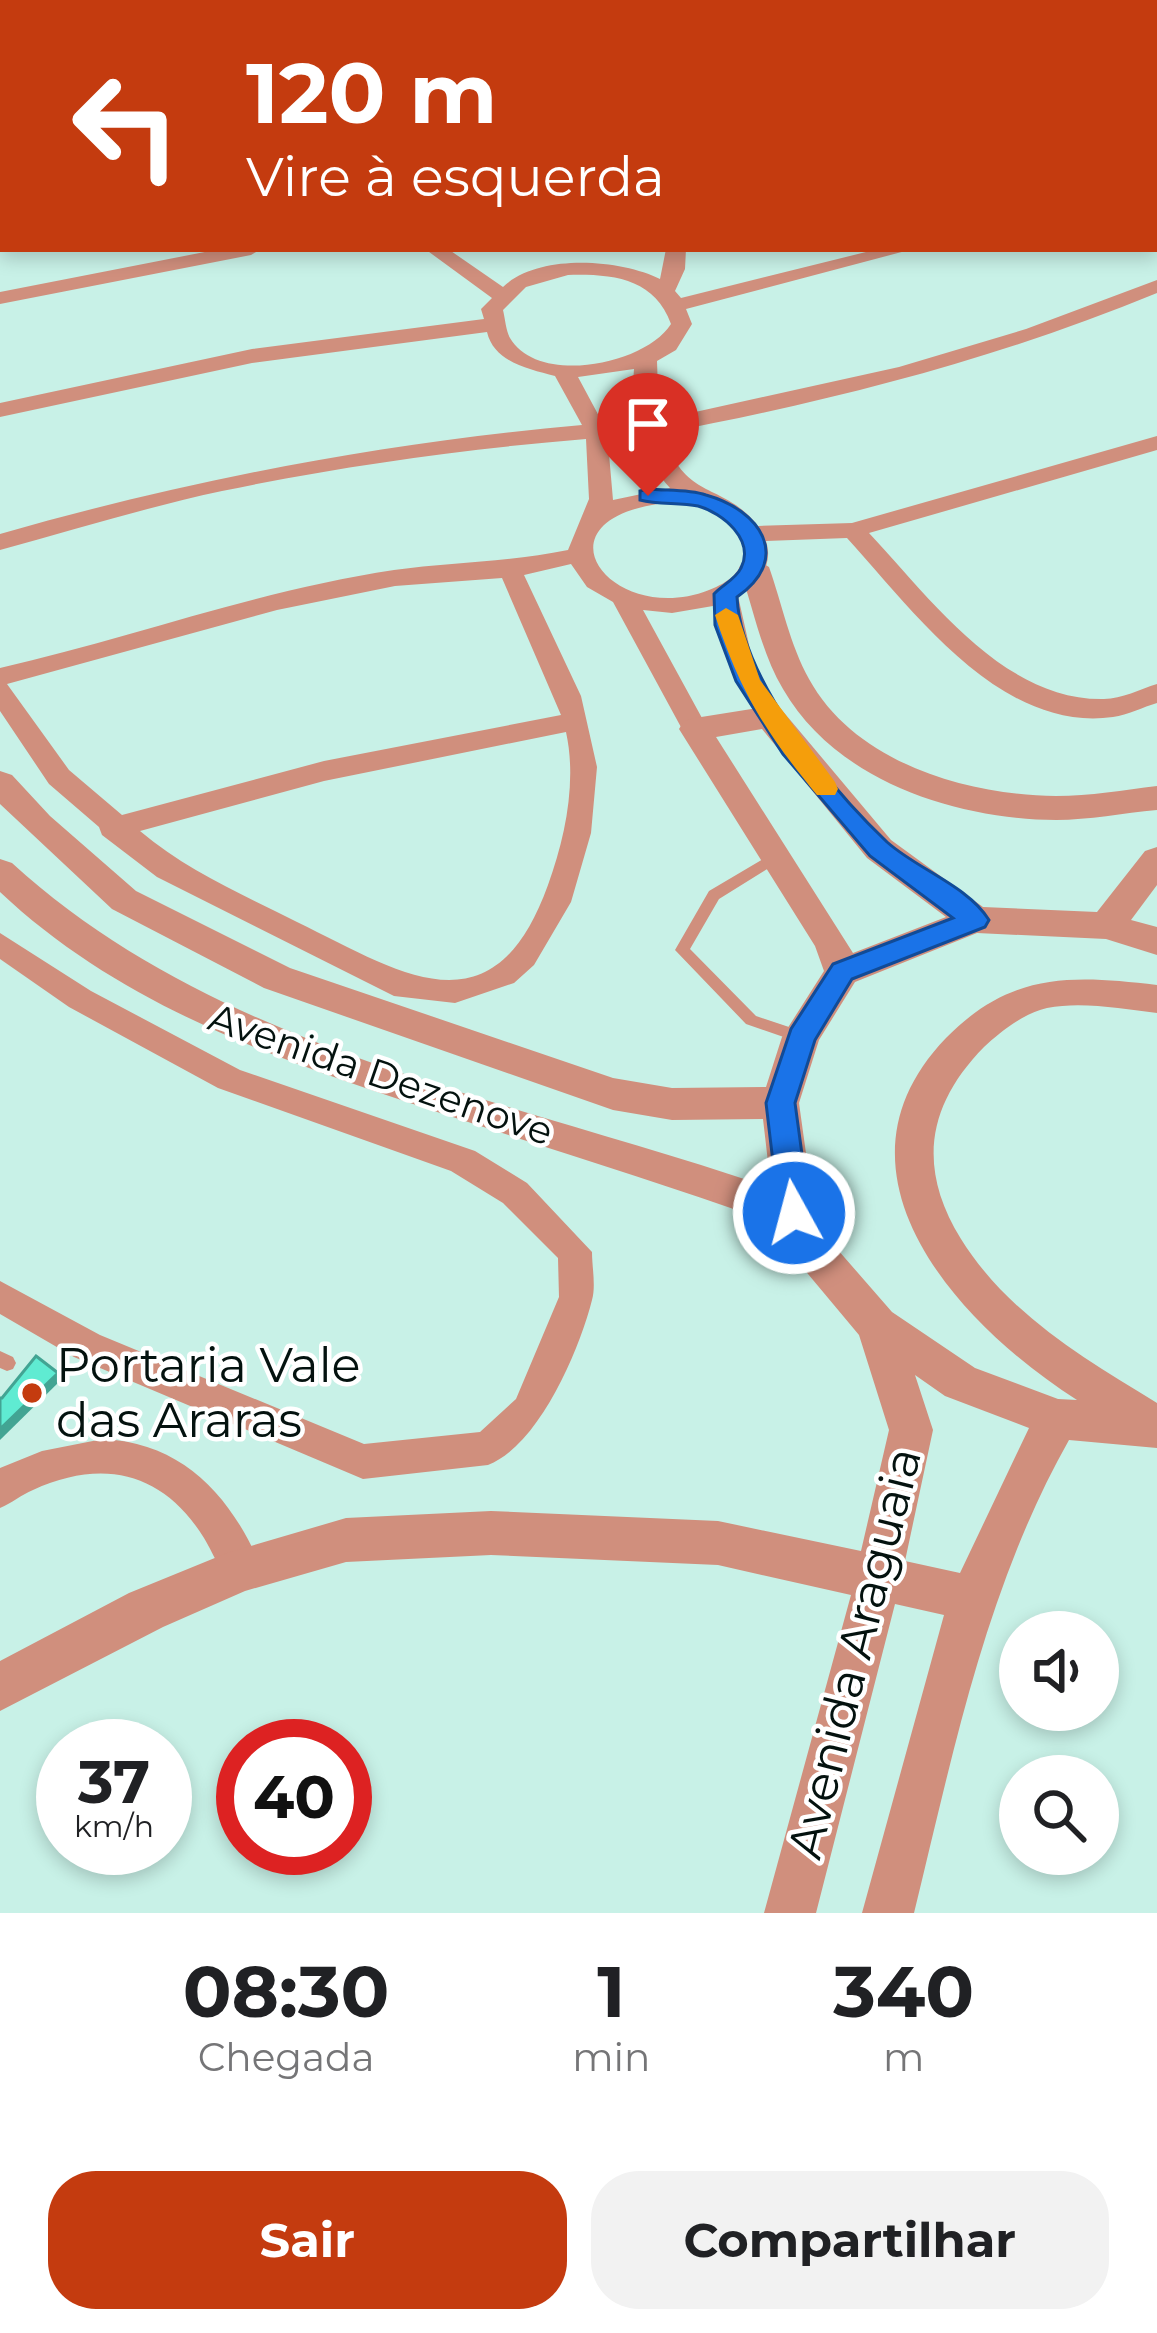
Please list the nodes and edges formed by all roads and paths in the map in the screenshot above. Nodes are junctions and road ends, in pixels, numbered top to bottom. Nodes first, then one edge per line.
1 (236, 252) edge
2 (439, 252) edge
3 (676, 252) edge
4 (889, 252) edge
5 (1157, 286) edge
6 (502, 295) junction
7 (0, 298) edge
8 (671, 298) junction
9 (490, 325) junction
10 (646, 361) junction
11 (562, 370) junction
12 (0, 410) edge
13 (649, 429) junction
14 (596, 431) junction
15 (1157, 443) edge
16 (698, 499) junction
17 (588, 524) junction
18 (854, 530) junction
19 (0, 542) edge
20 (753, 550) junction
21 (579, 555) junction
22 (510, 569) junction
23 (725, 594) junction
24 (623, 597) junction
25 (0, 677) edge
26 (0, 691) edge
27 (1157, 693) edge
28 (770, 717) junction
29 (577, 722) junction
30 (695, 729) junction
31 (0, 784) edge
32 (1157, 798) edge
33 (112, 828) junction
34 (775, 857) junction
35 (1157, 860) edge
36 (0, 872) edge
37 (976, 920) junction
38 (1106, 926) junction
39 (1157, 941) edge
40 (4, 953) edge
41 (842, 972) junction
42 (1157, 999) edge
43 (801, 1037) junction
44 (781, 1103) junction
45 (794, 1213) junction
46 (0, 1296) edge
47 (877, 1325) junction
48 (1058, 1419) junction
49 (1157, 1427) edge
50 (5, 1478) edge
51 (243, 1569) junction
52 (879, 1575) junction
53 (970, 1598) junction
54 (0, 1688) edge
55 (790, 1913) edge
56 (888, 1913) edge

1 - 7 street
2 - 6 street
3 - 8 street
4 - 8 street
5 - 13 street
6 - 8 street
6 - 9 street
8 - 10 street
9 - 11 street
9 - 12 street
10 - 11 street
10 - 13 street
11 - 14 street
13 - 16 street
14 - 17 street
14 - 19 street
15 - 18 street
16 - 17 street
16 - 20 street
17 - 21 street
18 - 20 street
18 - 27 street
20 - 23 street
20 - 32 street
21 - 22 street
21 - 24 street
22 - 25 street
22 - 29 street
23 - 24 street
23 - 28 street
24 - 30 street
26 - 33 street
28 - 30 street
28 - 37 street
29 - 33 street
29 - 33 street
30 - 34 street
31 - 44 street, Avenida Dezenove
34 - 41 street
34 - 43 lane
35 - 38 street
36 - 45 street, Avenida Dezenove
37 - 38 street
37 - 41 street
38 - 39 street
40 - 46 street
41 - 43 street
42 - 49 street
43 - 44 street
44 - 45 street
45 - 47 street
47 - 48 street
47 - 52 street, Avenida Araguaia
48 - 49 street
48 - 53 street
50 - 51 street
51 - 52 street
51 - 54 street
52 - 53 street
52 - 55 street, Avenida Araguaia
53 - 56 street

